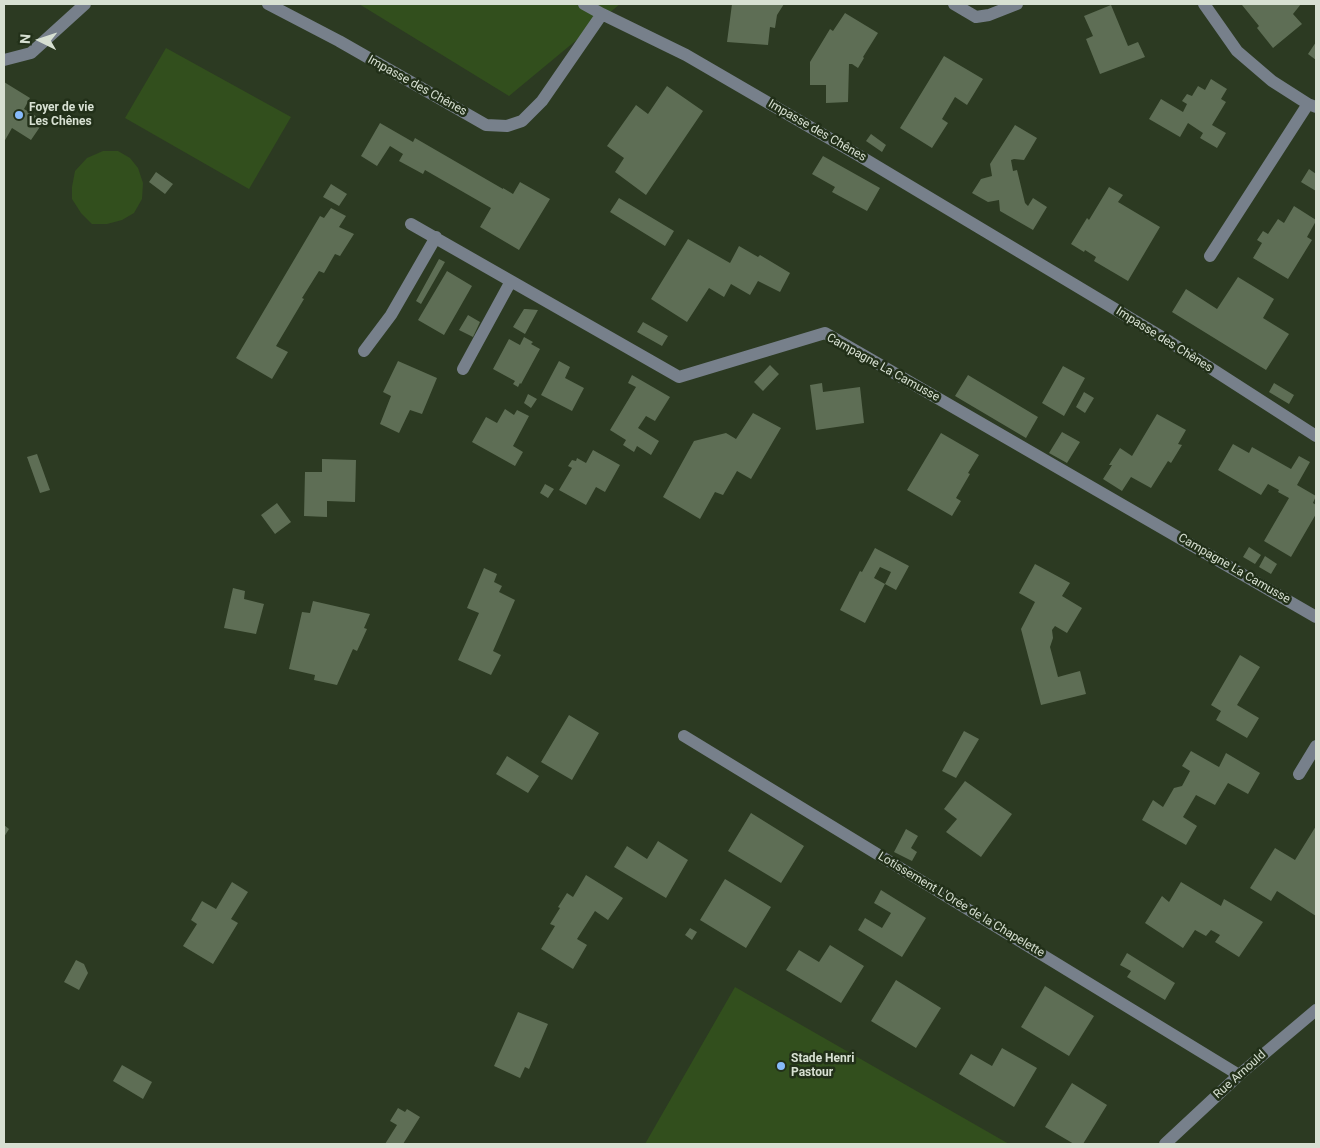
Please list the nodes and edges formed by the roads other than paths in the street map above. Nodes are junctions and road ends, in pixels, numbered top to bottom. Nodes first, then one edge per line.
1 (85, 4) edge
2 (268, 4) edge
3 (584, 4) edge
4 (954, 4) edge
5 (1017, 4) edge
6 (1204, 4) edge
7 (602, 14) junction
8 (4, 60) edge
9 (1312, 106) edge
10 (411, 224) dead end
11 (436, 237) junction
12 (1210, 256) dead end
13 (511, 281) junction
14 (364, 352) dead end
15 (463, 370) dead end
16 (1316, 436) edge
17 (1316, 617) edge
18 (684, 736) dead end
19 (1316, 746) edge
20 (1299, 774) dead end
21 (1316, 1010) edge
22 (1238, 1074) junction
23 (1166, 1144) edge

1 - 8 street
2 - 7 street, Impasse des Chênes
3 - 7 street
4 - 5 street
6 - 9 street
7 - 16 street, Impasse des Chênes
9 - 12 street
10 - 11 street, Campagne La Camusse
11 - 13 street, Campagne La Camusse
11 - 14 street
13 - 15 street
13 - 17 street, Campagne La Camusse
18 - 22 street, Lotissement L'Orée de la Chapelette
19 - 20 street
21 - 22 street, Rue Arnould
22 - 23 street, Rue Arnould

